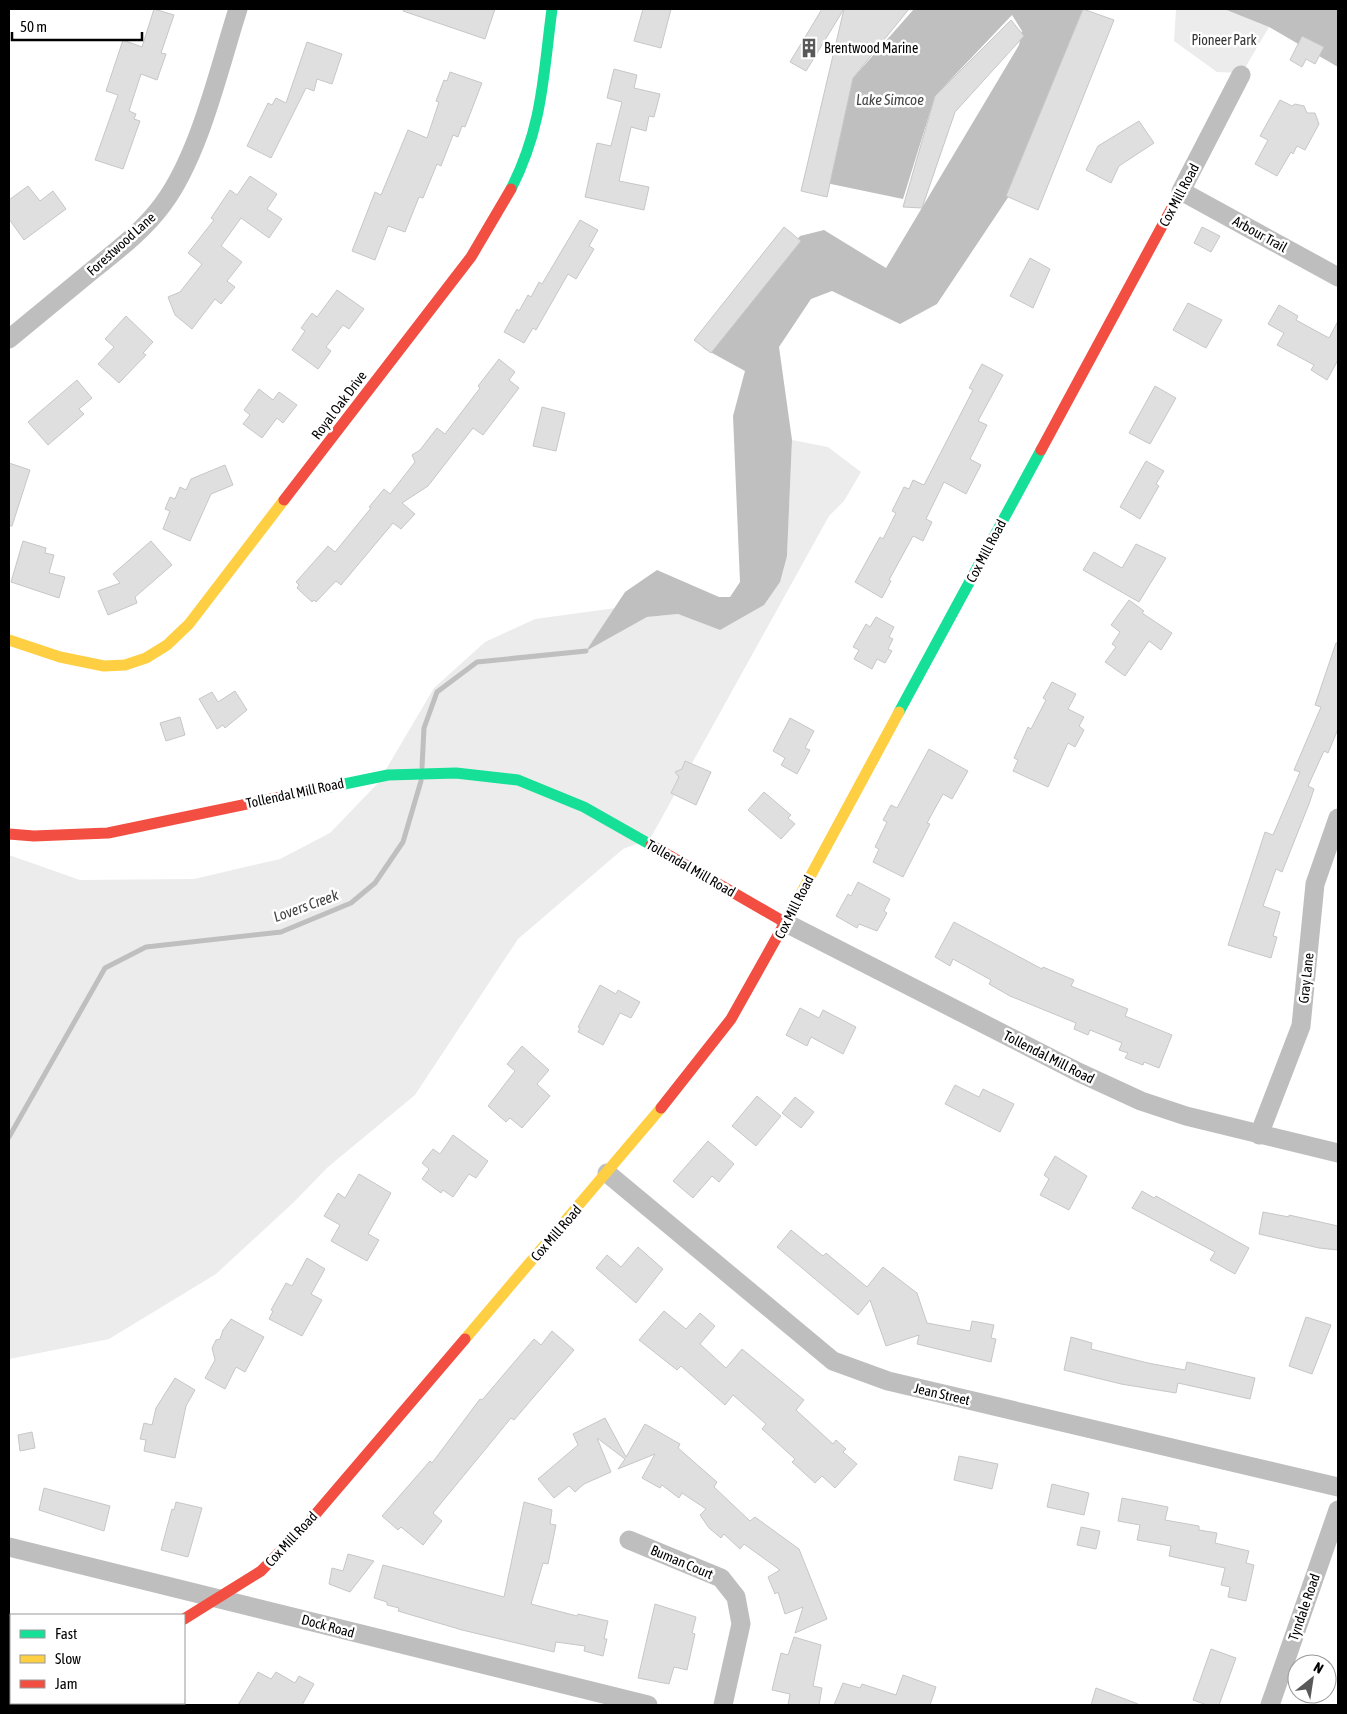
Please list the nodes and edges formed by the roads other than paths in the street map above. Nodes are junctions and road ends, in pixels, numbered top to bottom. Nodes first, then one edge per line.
1 (238, 9) edge
2 (552, 9) edge
3 (1241, 75) dead end
4 (1181, 191) junction
5 (1338, 277) edge
6 (9, 339) edge
7 (9, 640) edge
8 (1338, 818) edge
9 (9, 834) edge
10 (786, 922) junction
11 (1259, 1135) junction
12 (1338, 1152) edge
13 (607, 1173) junction
14 (1338, 1487) edge
15 (1338, 1510) edge
16 (629, 1540) dead end
17 (9, 1546) edge
18 (216, 1597) junction
19 (185, 1619) edge
20 (648, 1705) edge
21 (723, 1705) edge
22 (1270, 1705) edge

1 - 6 street, Forestwood Lane
2 - 7 street, Royal Oak Drive
3 - 4 street, Cox Mill Road
4 - 5 street, Arbour Trail
4 - 10 street, Cox Mill Road
8 - 11 street, Gray Lane
9 - 10 street, Tollendal Mill Road
10 - 11 street, Tollendal Mill Road
10 - 13 street, Cox Mill Road
11 - 12 street, Tollendal Mill Road
13 - 14 street, Jean Street
13 - 18 street, Cox Mill Road
15 - 22 street, Tyndale Road
16 - 21 street, Buman Court
17 - 18 street, Dock Road
18 - 19 street, Cox Mill Road
18 - 20 street, Dock Road

